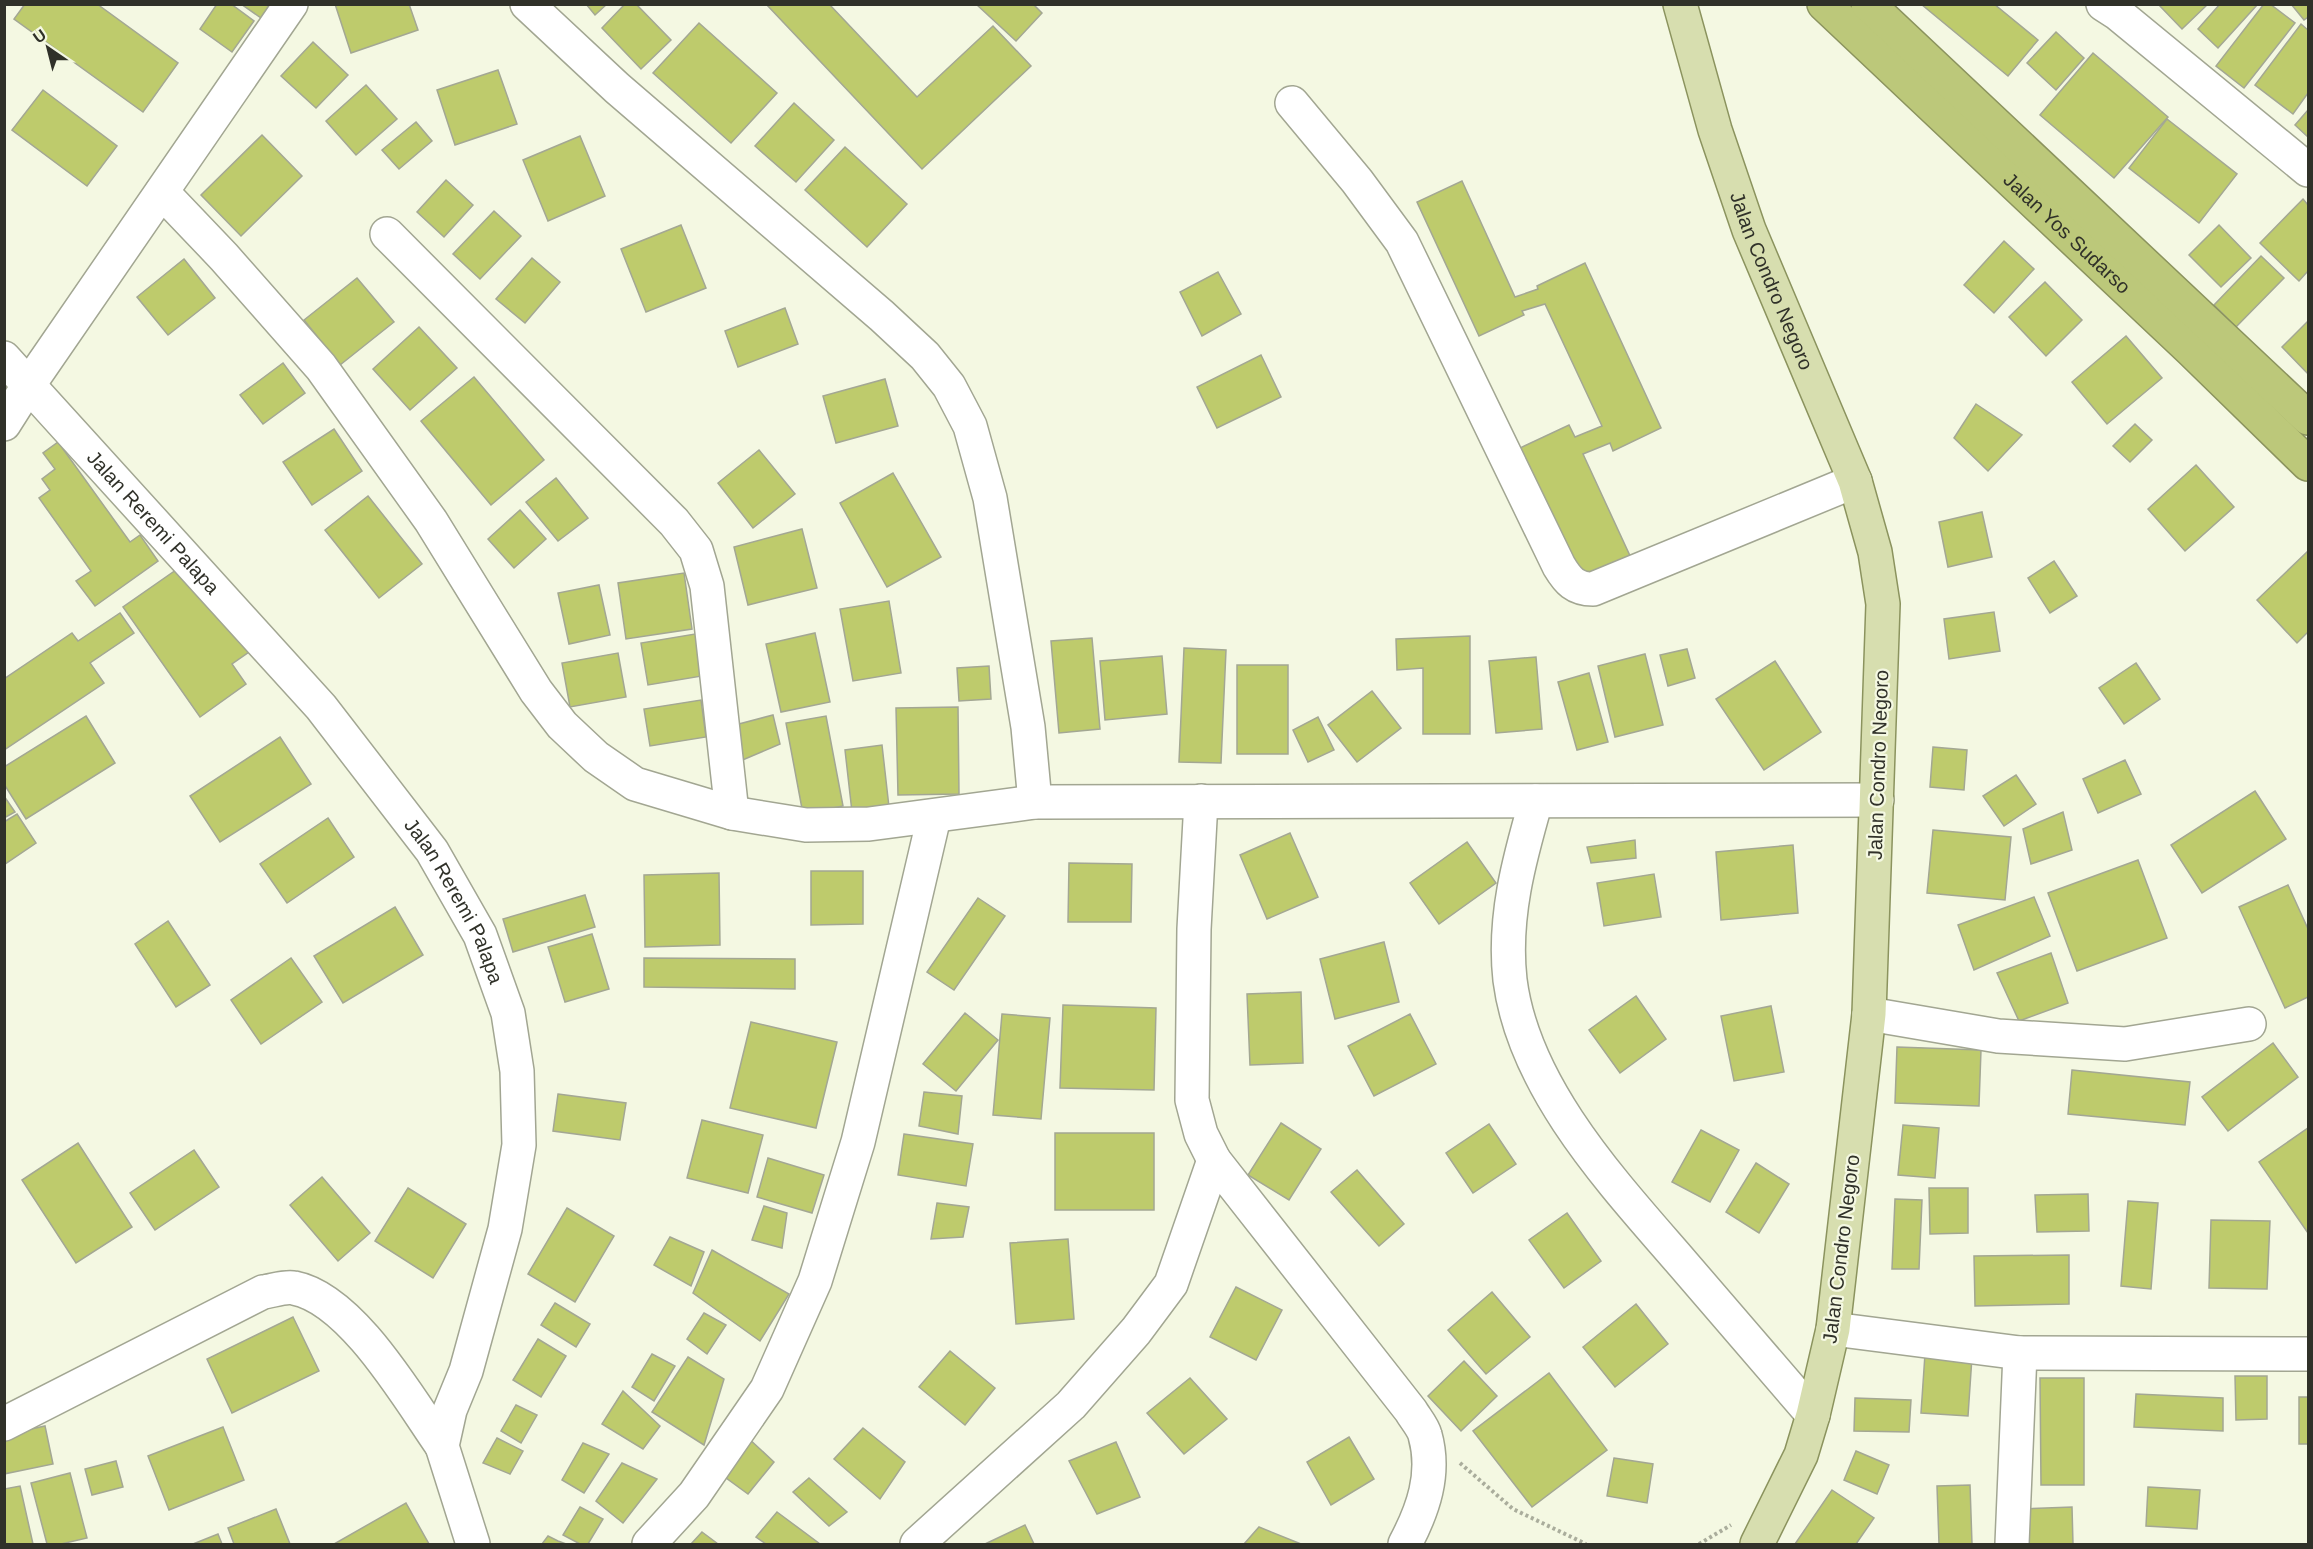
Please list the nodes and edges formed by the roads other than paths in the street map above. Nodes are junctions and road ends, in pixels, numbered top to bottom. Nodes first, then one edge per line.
1 (291, 4) edge
2 (527, 4) edge
3 (1824, 4) edge
4 (1868, 4) edge
5 (2103, 4) edge
6 (1681, 6) edge
7 (1292, 104) dead end
8 (2308, 170) edge
9 (162, 192) junction
10 (387, 234) dead end
11 (2124, 243) junction
12 (2103, 268) junction
13 (4, 358) edge
14 (30, 383) junction
15 (2308, 418) edge
16 (4, 424) edge
17 (2308, 464) edge
18 (1855, 481) junction
19 (1877, 800) junction
20 (1201, 801) junction
21 (1536, 801) junction
22 (1035, 802) junction
23 (732, 813) junction
24 (934, 817) junction
25 (1869, 1014) junction
26 (2249, 1024) dead end
27 (1214, 1160) junction
28 (1833, 1329) junction
29 (2020, 1353) junction
30 (2308, 1354) edge
31 (1813, 1415) junction
32 (4, 1424) edge
33 (442, 1446) junction
34 (473, 1545) edge
35 (649, 1545) edge
36 (917, 1545) edge
37 (1405, 1545) edge
38 (1757, 1545) edge
39 (2012, 1545) edge

1 - 9 street
2 - 22 street
3 - 12 highway, Jalan Yos Sudarso
4 - 11 highway, Jalan Yos Sudarso
5 - 8 street
6 - 18 main road, Jalan Condro Negoro
7 - 18 street
9 - 14 street
9 - 23 street
10 - 23 street
11 - 12 highway
11 - 15 highway, Jalan Yos Sudarso
12 - 17 highway, Jalan Yos Sudarso
13 - 14 street, Jalan Reremi Palapa
14 - 16 street
14 - 33 street, Jalan Reremi Palapa
18 - 19 main road, Jalan Condro Negoro
19 - 21 street
19 - 25 main road, Jalan Condro Negoro
20 - 21 street
20 - 22 street
20 - 27 street
21 - 31 street
22 - 24 street
23 - 24 street
24 - 35 street
25 - 26 street
25 - 28 main road, Jalan Condro Negoro
27 - 36 street
27 - 37 street
28 - 29 street
28 - 31 main road, Jalan Condro Negoro
29 - 30 street
29 - 39 street
31 - 38 main road, Jalan Condro Negoro
32 - 33 street
33 - 34 street, Jalan Reremi Palapa

